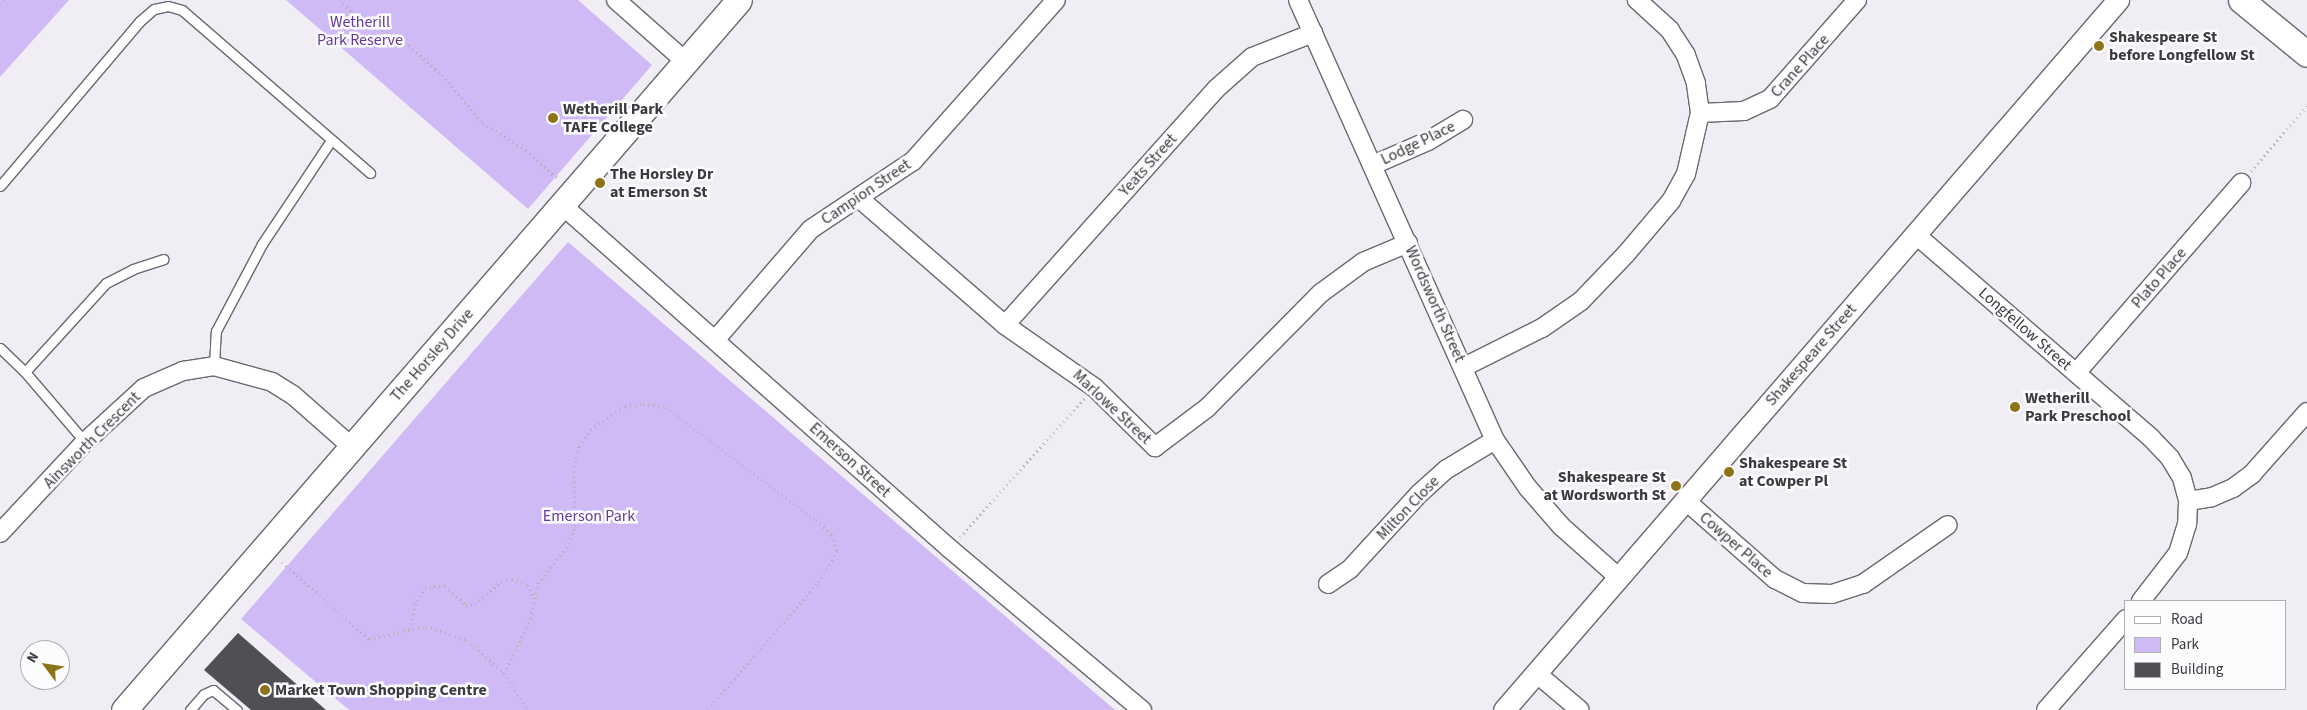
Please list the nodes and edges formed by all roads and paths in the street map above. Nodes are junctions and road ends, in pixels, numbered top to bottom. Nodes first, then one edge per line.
1 (4, 0) edge
2 (339, 0) edge
3 (616, 0) edge
4 (739, 0) edge
5 (1056, 0) edge
6 (1298, 0) edge
7 (1638, 0) edge
8 (1857, 0) edge
9 (2118, 0) edge
10 (2241, 0) edge
11 (0, 4) edge
12 (1313, 33) junction
13 (2307, 54) edge
14 (686, 62) junction
15 (2307, 106) edge
16 (1700, 113) junction
17 (1463, 120) dead end
18 (331, 140) junction
19 (1374, 165) junction
20 (370, 173) dead end
21 (564, 174) dead end
22 (2241, 183) joint
23 (0, 186) edge
24 (860, 199) junction
25 (562, 206) junction
26 (1915, 234) junction
27 (1408, 243) junction
28 (163, 259) dead end
29 (1005, 325) junction
30 (716, 340) junction
31 (0, 348) edge
32 (214, 366) junction
33 (1464, 367) junction
34 (25, 372) junction
35 (2076, 373) junction
36 (1094, 387) junction
37 (2307, 412) edge
38 (1495, 440) junction
39 (86, 442) junction
40 (352, 447) junction
41 (1685, 500) junction
42 (2188, 501) junction
43 (1948, 525) dead end
44 (0, 533) edge
45 (950, 549) junction
46 (282, 562) dead end
47 (1618, 577) junction
48 (1328, 584) dead end
49 (533, 597) junction
50 (2143, 600) edge
51 (2124, 621) edge
52 (410, 629) junction
53 (504, 673) junction
54 (1536, 673) junction
55 (124, 710) edge
56 (190, 710) edge
57 (237, 710) edge
58 (528, 710) edge
59 (707, 710) edge
60 (1142, 710) edge
61 (1504, 710) edge
62 (1580, 710) edge
63 (2046, 710) edge

1 - 11 path
2 - 21 path
3 - 14 street
4 - 14 main road, The Horsley Drive
5 - 24 street, Campion Street
6 - 12 street, Wordsworth Street
7 - 16 street
8 - 16 street, Crane Place
9 - 26 street, Shakespeare Street
10 - 13 main road
12 - 19 street, Wordsworth Street
12 - 29 street, Yeats Street
14 - 25 main road, The Horsley Drive
15 - 22 path
16 - 33 street
17 - 19 street, Lodge Place
18 - 20 lane
18 - 23 lane
18 - 32 lane
19 - 27 street, Wordsworth Street
22 - 35 street, Plato Place
24 - 29 street, Marlowe Street
24 - 30 street, Campion Street
25 - 30 street, Emerson Street
25 - 40 main road, The Horsley Drive
26 - 35 street, Longfellow Street
26 - 41 street, Shakespeare Street
27 - 33 street, Wordsworth Street
27 - 36 street, Marlowe Street
28 - 34 lane
29 - 36 street, Marlowe Street
30 - 45 street, Emerson Street
31 - 34 lane
32 - 39 street, Ainsworth Crescent
32 - 40 street, Ainsworth Crescent
33 - 38 street, Wordsworth Street
34 - 39 lane
35 - 42 street, Longfellow Street
36 - 45 path
37 - 42 street
38 - 47 street, Wordsworth Street
38 - 48 street, Milton Close
39 - 44 street, Ainsworth Crescent
40 - 55 main road, The Horsley Drive
41 - 43 street, Cowper Place
41 - 47 street, Shakespeare Street
42 - 50 street, Longfellow Street
45 - 60 street, Emerson Street
46 - 52 path
47 - 54 street, Shakespeare Street
49 - 52 path
49 - 53 path
49 - 59 path
51 - 63 street
52 - 53 path
53 - 58 path
54 - 61 street, Shakespeare Street
54 - 62 street
56 - 57 lane

